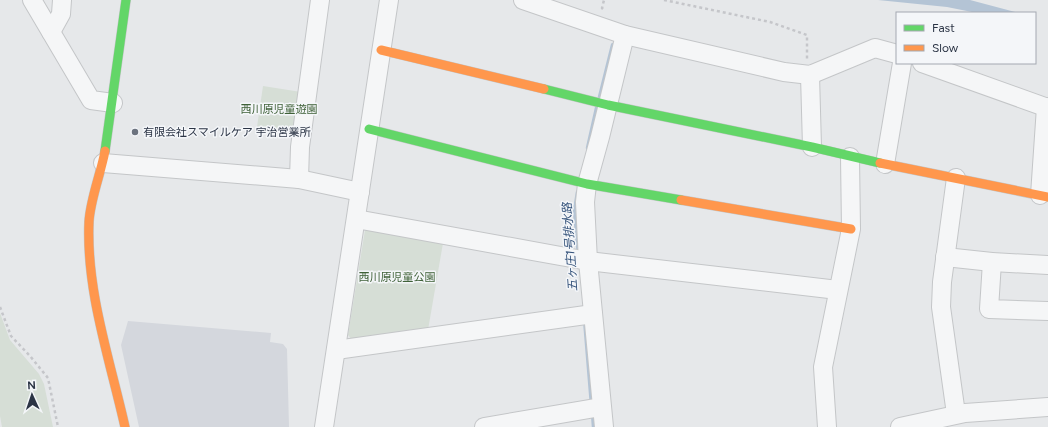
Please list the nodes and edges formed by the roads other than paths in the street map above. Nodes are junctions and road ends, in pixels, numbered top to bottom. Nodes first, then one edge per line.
1 (32, 0) edge
2 (62, 0) edge
3 (126, 0) edge
4 (320, 0) edge
5 (389, 0) edge
6 (523, 0) edge
7 (51, 32) junction
8 (626, 35) junction
9 (381, 50) junction
10 (896, 54) edge
11 (902, 64) edge
12 (925, 64) edge
13 (810, 75) junction
14 (113, 103) junction
15 (601, 104) junction
16 (1047, 108) edge
17 (369, 129) junction
18 (812, 147) junction
19 (850, 157) junction
20 (103, 163) junction
21 (885, 164) junction
22 (956, 178) junction
23 (299, 179) junction
24 (581, 183) junction
25 (360, 192) junction
26 (1044, 196) edge
27 (356, 219) junction
28 (851, 229) junction
29 (945, 257) junction
30 (581, 260) junction
31 (992, 262) junction
32 (1048, 265) edge
33 (838, 290) junction
34 (1048, 311) edge
35 (587, 315) junction
36 (336, 350) junction
37 (1048, 407) edge
38 (595, 408) junction
39 (956, 414) junction
40 (908, 426) edge
41 (125, 427) edge
42 (324, 427) edge
43 (484, 427) edge
44 (604, 427) edge
45 (828, 427) edge

1 - 7 street
2 - 7 street
3 - 14 street
4 - 23 street
5 - 9 street
6 - 8 street
7 - 14 street
8 - 13 street
8 - 15 street
9 - 15 street
9 - 17 street
10 - 13 street
11 - 21 street
12 - 16 street
13 - 18 street
14 - 20 street
15 - 18 street
15 - 24 street
16 - 26 street
17 - 24 street
17 - 25 street
18 - 19 street
19 - 21 street
19 - 28 street
20 - 23 street
20 - 41 street
21 - 22 street
22 - 26 street
22 - 29 street
23 - 25 street
24 - 28 street
24 - 30 street
25 - 27 street
27 - 30 street
27 - 36 street
28 - 33 street
29 - 31 street
29 - 39 street
30 - 33 street
30 - 35 street
31 - 32 street
31 - 34 street
33 - 45 street
35 - 36 street
35 - 38 street
36 - 42 street
37 - 39 street
38 - 43 street
38 - 44 street
39 - 40 street

